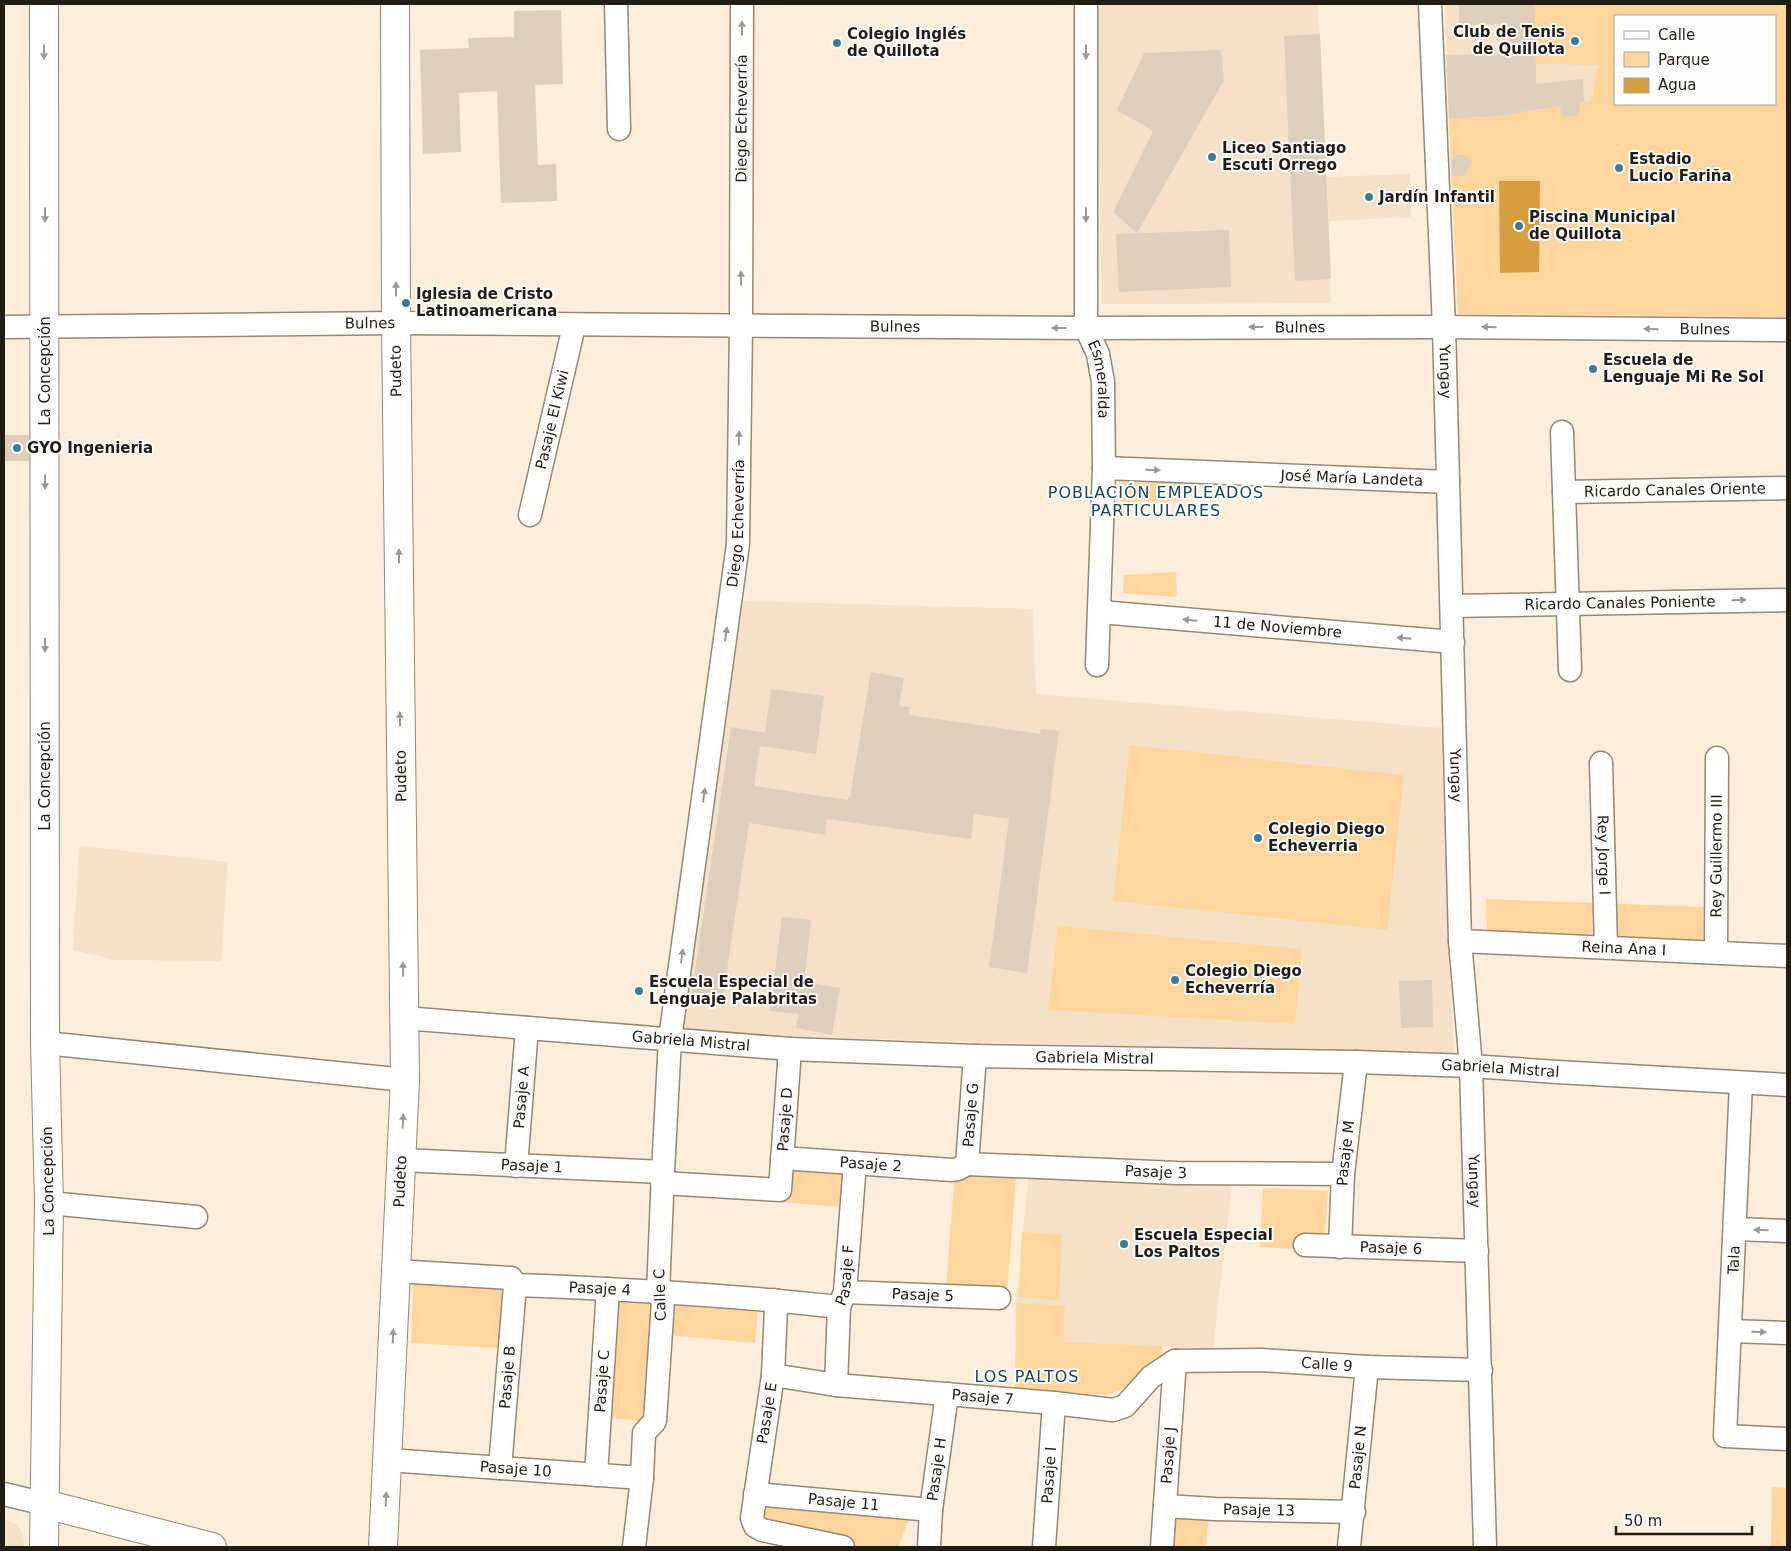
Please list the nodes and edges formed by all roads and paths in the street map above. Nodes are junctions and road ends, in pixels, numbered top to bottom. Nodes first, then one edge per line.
1 (44, 4) edge
2 (395, 4) edge
3 (616, 4) edge
4 (742, 4) edge
5 (1086, 4) edge
6 (1430, 4) edge
7 (618, 129) dead end
8 (396, 324) junction
9 (574, 326) junction
10 (741, 326) junction
11 (4, 327) edge
12 (45, 327) junction
13 (1444, 327) junction
14 (1086, 328) junction
15 (1787, 330) edge
16 (1562, 432) dead end
17 (1104, 468) junction
18 (1448, 482) junction
19 (1787, 488) edge
20 (1564, 492) junction
21 (530, 515) dead end
22 (1787, 600) edge
23 (1568, 603) junction
24 (1452, 606) junction
25 (1100, 612) junction
26 (1453, 642) junction
27 (1097, 665) dead end
28 (1570, 670) dead end
29 (1717, 758) dead end
30 (1601, 763) dead end
31 (1460, 940) junction
32 (1606, 948) junction
33 (1716, 952) junction
34 (1787, 956) edge
35 (404, 1018) junction
36 (527, 1028) junction
37 (670, 1039) junction
38 (46, 1042) junction
39 (790, 1049) junction
40 (975, 1056) junction
41 (1356, 1062) junction
42 (1471, 1066) junction
43 (405, 1080) junction
44 (1741, 1083) junction
45 (1787, 1085) edge
46 (782, 1158) junction
47 (402, 1160) junction
48 (855, 1163) junction
49 (516, 1166) junction
50 (963, 1166) junction
51 (1343, 1174) junction
52 (662, 1178) junction
53 (780, 1190) joint
54 (49, 1203) junction
55 (196, 1217) dead end
56 (1736, 1229) junction
57 (1787, 1231) edge
58 (1305, 1245) dead end
59 (1340, 1247) junction
60 (1477, 1251) junction
61 (396, 1271) junction
62 (516, 1285) junction
63 (608, 1289) junction
64 (658, 1292) junction
65 (999, 1298) dead end
66 (774, 1300) junction
67 (842, 1300) junction
68 (1730, 1331) junction
69 (1787, 1333) edge
70 (1175, 1361) junction
71 (1368, 1366) junction
72 (1481, 1370) junction
73 (773, 1375) junction
74 (836, 1385) junction
75 (947, 1394) junction
76 (1054, 1403) junction
77 (1787, 1440) edge
78 (388, 1460) junction
79 (500, 1468) junction
80 (596, 1475) junction
81 (642, 1478) junction
82 (4, 1494) edge
83 (755, 1494) junction
84 (45, 1504) junction
85 (1165, 1506) junction
86 (931, 1510) junction
87 (1354, 1512) junction
88 (44, 1547) edge
89 (212, 1547) edge
90 (383, 1547) edge
91 (634, 1547) edge
92 (843, 1547) edge
93 (929, 1547) edge
94 (1044, 1547) edge
95 (1162, 1547) edge
96 (1349, 1547) edge
97 (1485, 1547) edge

1 -> 12 main road, La Concepción
8 -> 2 main road, Pudeto
3 - 7 street
10 -> 4 street, Diego Echeverría
5 -> 14 street, Esmeralda
6 - 13 street, Yungay
8 - 9 street, Bulnes
8 - 12 street, Bulnes
35 -> 8 main road, Pudeto
9 - 10 street, Bulnes
9 - 21 street, Pasaje El Kiwi
14 -> 10 street, Bulnes
37 -> 10 street, Diego Echeverría
11 - 12 street, Bulnes
12 -> 38 main road, La Concepción
13 -> 14 street, Bulnes
15 -> 13 street, Bulnes
13 - 18 street, Yungay
14 - 17 street, Esmeralda
16 - 20 street, Ricardo Canales Oriente
17 -> 18 street, José María Landeta
17 - 25 street, Esmeralda
18 - 24 street, Yungay
19 - 20 street, Ricardo Canales Oriente
20 - 23 street, Ricardo Canales Oriente
23 -> 22 street, Ricardo Canales Poniente
23 - 24 street, Ricardo Canales Poniente
23 - 28 street, Ricardo Canales Oriente
24 - 26 street, Yungay
26 -> 25 street, 11 de Noviembre
25 - 27 street, Esmeralda
26 - 31 street, Yungay
29 - 33 street, Rey Guillermo III
30 - 32 street, Rey Jorge I
31 - 32 street, Reina Ana I
31 - 42 street, Yungay
32 - 33 street, Reina Ana I
33 - 34 street, Reina Ana I
35 - 36 street, Gabriela Mistral
35 - 43 main road, Pudeto
36 - 37 street, Gabriela Mistral
36 - 49 street, Pasaje A
37 - 39 street, Gabriela Mistral
37 - 52 street, Calle C
38 - 43 street
38 - 54 main road, La Concepción
39 - 40 street, Gabriela Mistral
39 - 46 street, Pasaje D
40 - 41 street, Gabriela Mistral
40 - 50 street, Pasaje G
41 - 42 street, Gabriela Mistral
41 - 51 street, Pasaje M
42 - 44 street, Gabriela Mistral
42 - 60 street, Yungay
47 -> 43 main road, Pudeto
44 - 45 street, Gabriela Mistral
44 - 56 street, Tala
46 - 48 street, Pasaje 2
46 - 53 street, Pasaje D
47 - 49 street, Pasaje 1
47 - 61 main road, Pudeto
48 - 50 street, Pasaje 2
48 - 67 street, Pasaje F
49 - 52 street, Pasaje 1
50 - 51 street, Pasaje 3
51 - 59 street, Pasaje M
52 - 53 street, Pasaje 1
52 - 64 street, Calle C
54 - 55 street
54 - 84 main road, La Concepción
57 -> 56 street
56 - 68 street, Tala
58 - 59 street, Pasaje 6
59 - 60 street, Pasaje 6
60 - 72 street, Yungay
61 - 62 street, Pasaje 4
78 -> 61 main road, Pudeto
62 - 63 street, Pasaje 4
62 - 79 street, Pasaje B
63 - 64 street, Pasaje 4
63 - 80 street, Pasaje C
64 - 66 street, Pasaje 4
64 - 81 street, Calle C
65 - 67 street, Pasaje 5
66 - 67 street, Pasaje 4
66 - 73 street, Pasaje E
67 - 74 street, Pasaje F
68 -> 69 street
68 - 77 street, Tala
70 - 71 street, Calle 9
70 - 76 street, Pasaje 7
70 - 85 street, Pasaje J
71 - 72 street, Calle 9
71 - 87 street, Pasaje N
72 - 97 street, Yungay
73 - 74 street, Pasaje 7
73 - 83 street, Pasaje E
74 - 75 street, Pasaje 7
75 - 76 street, Pasaje 7
75 - 86 street, Pasaje H
76 - 94 street, Pasaje I
78 - 79 street, Pasaje 10
90 -> 78 main road, Pudeto
79 - 80 street, Pasaje 10
80 - 81 street, Pasaje 10
81 - 91 street, Calle C
82 - 84 street
83 - 86 street, Pasaje 11
83 - 92 street, Pasaje E
84 - 88 main road, La Concepción
84 - 89 main road
85 - 87 street, Pasaje 13
85 - 95 street, Pasaje J
86 - 93 street, Pasaje H
87 - 96 street, Pasaje N

